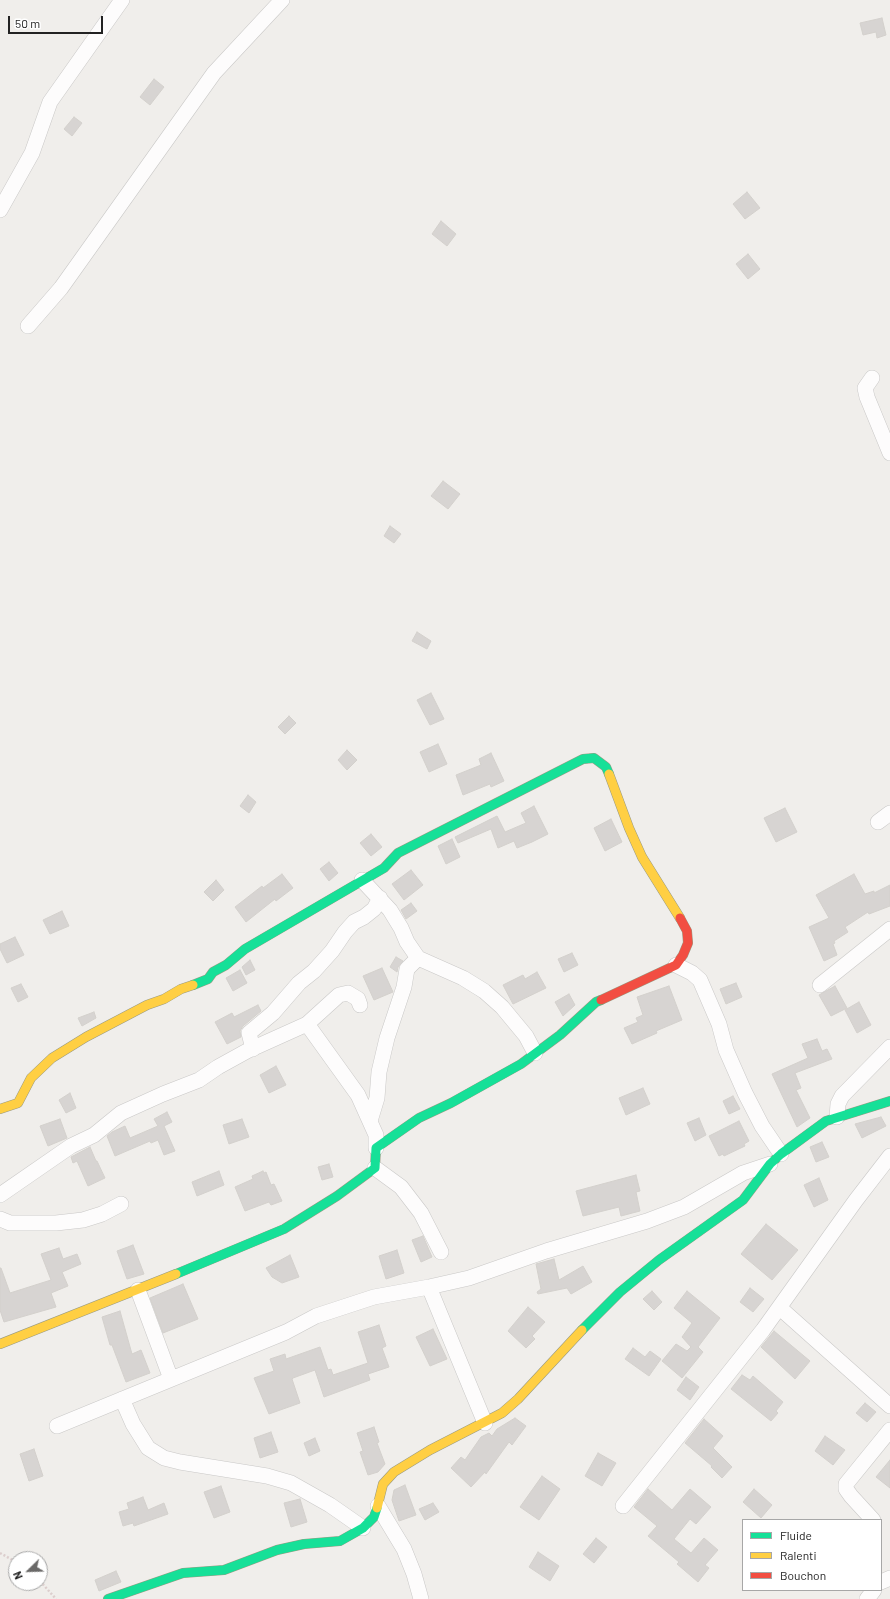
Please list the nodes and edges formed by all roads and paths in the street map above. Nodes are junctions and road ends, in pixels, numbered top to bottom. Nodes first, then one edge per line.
1 (122, 0) edge
2 (282, 0) edge
3 (0, 210) edge
4 (28, 326) dead end
5 (872, 378) dead end
6 (890, 453) edge
7 (890, 813) edge
8 (878, 822) dead end
9 (362, 880) junction
10 (380, 898) junction
11 (890, 929) edge
12 (418, 958) junction
13 (676, 965) junction
14 (820, 985) dead end
15 (360, 1005) dead end
16 (307, 1024) junction
17 (890, 1047) edge
18 (252, 1048) junction
19 (535, 1053) junction
20 (890, 1101) edge
21 (0, 1109) edge
22 (837, 1117) junction
23 (370, 1121) junction
24 (376, 1148) junction
25 (890, 1156) edge
26 (775, 1159) junction
27 (375, 1168) junction
28 (0, 1195) edge
29 (121, 1204) dead end
30 (0, 1219) edge
31 (440, 1252) dead end
32 (429, 1287) junction
33 (138, 1290) junction
34 (780, 1308) junction
35 (0, 1344) edge
36 (171, 1379) junction
37 (122, 1399) junction
38 (890, 1406) edge
39 (485, 1423) junction
40 (57, 1426) dead end
41 (890, 1430) edge
42 (378, 1506) junction
43 (623, 1506) dead end
44 (872, 1519) edge
45 (363, 1528) junction
46 (48, 1590) edge
47 (873, 1591) edge
48 (56, 1599) edge
49 (108, 1599) edge
50 (421, 1599) edge
51 (867, 1599) edge

1 - 3 street
2 - 4 street
5 - 6 street
7 - 8 street
9 - 10 street
9 - 13 street
9 - 21 street
10 - 12 street
10 - 18 street
11 - 14 street
12 - 19 street
12 - 23 street
13 - 19 street
13 - 26 street
15 - 16 street
16 - 18 street
16 - 23 street
17 - 22 street
18 - 28 street
19 - 24 street
20 - 22 street
22 - 26 street
23 - 24 street
24 - 27 street
25 - 34 street
26 - 32 street
26 - 39 street
27 - 31 street
27 - 33 street
29 - 30 street
32 - 36 street
32 - 39 street
33 - 35 street
33 - 36 street
34 - 38 street
34 - 43 street
36 - 37 street
37 - 40 street
37 - 45 street
39 - 42 street
41 - 44 street
42 - 45 street
42 - 50 street
45 - 49 street
46 - 48 path
47 - 51 street

